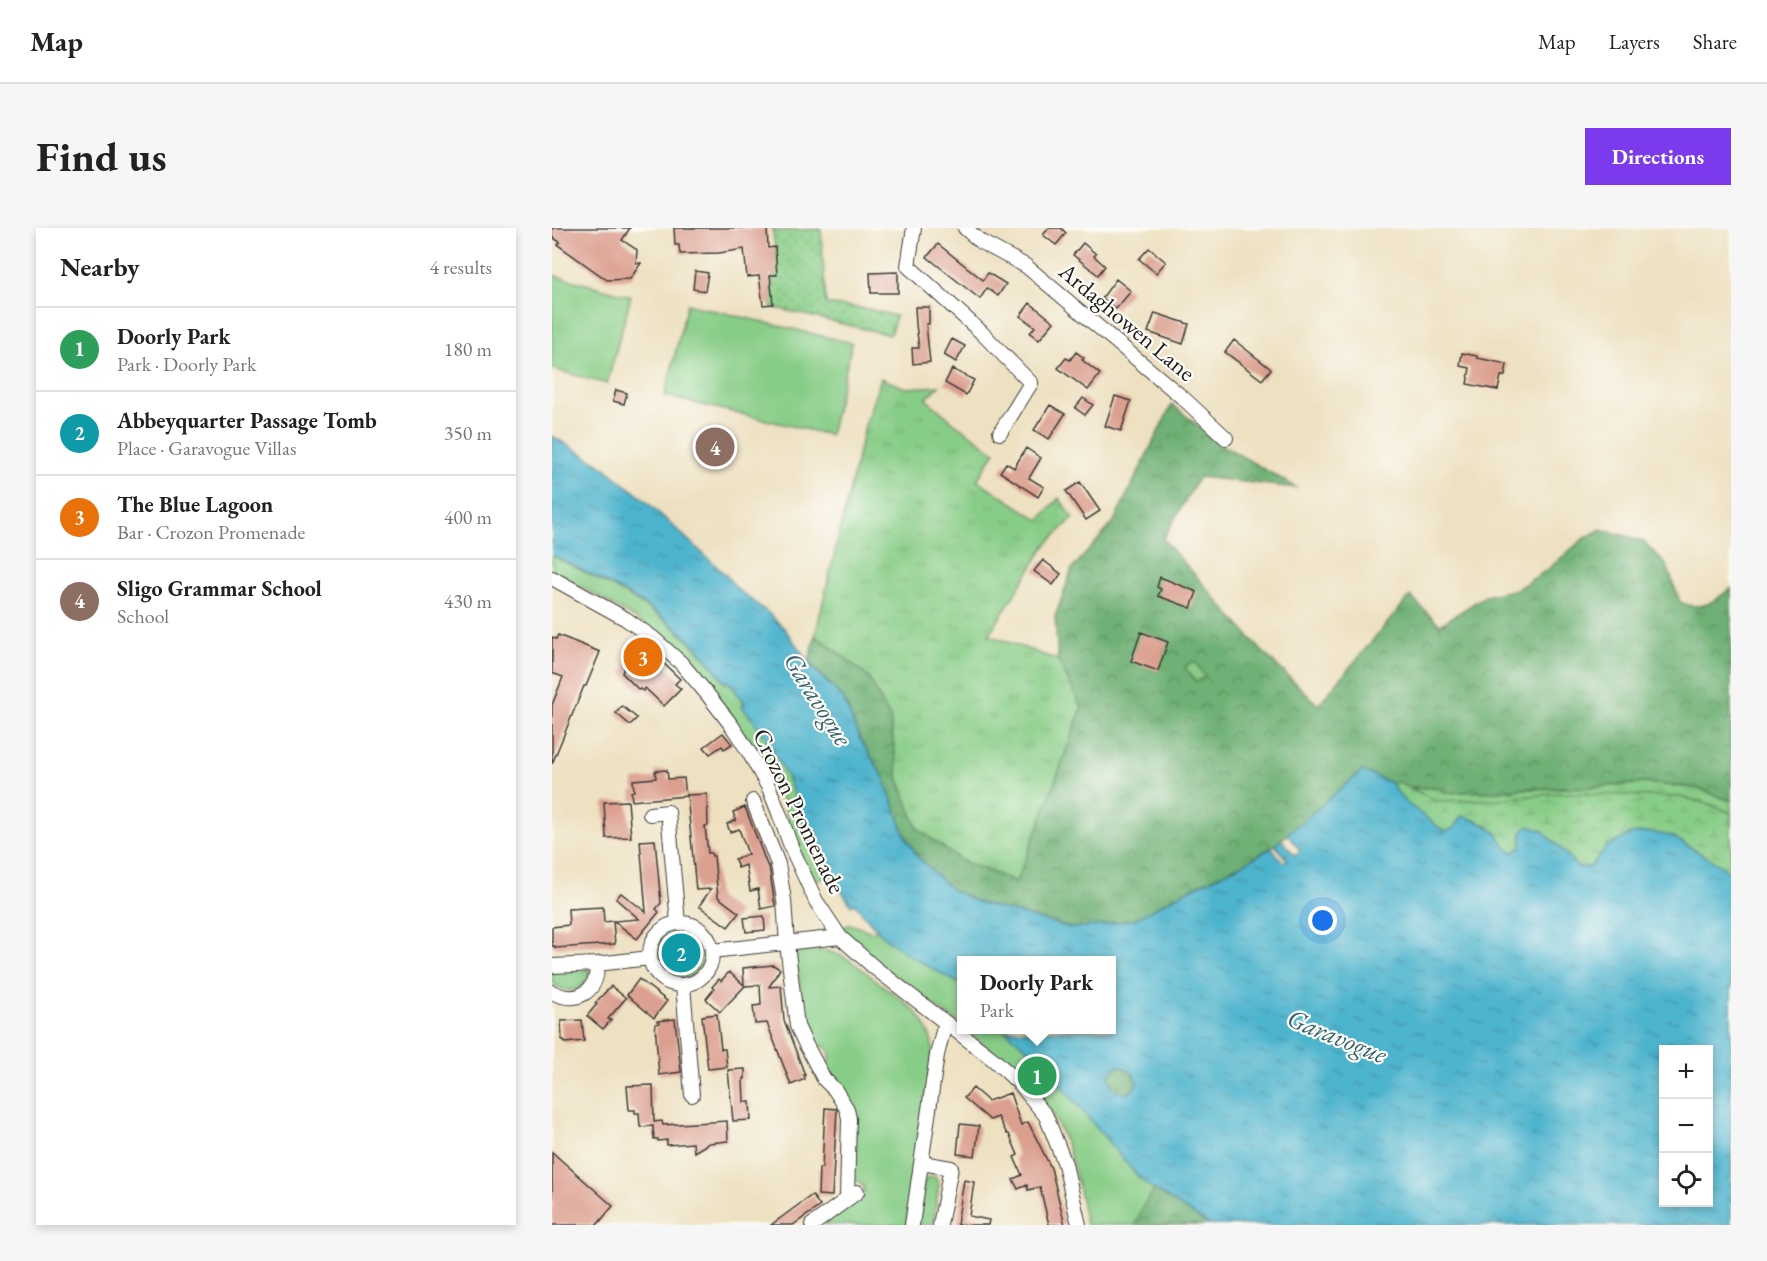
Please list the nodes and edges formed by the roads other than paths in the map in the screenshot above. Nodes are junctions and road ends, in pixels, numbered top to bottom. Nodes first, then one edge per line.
1 (914, 228) edge
2 (964, 228) edge
3 (1000, 433) dead end
4 (1226, 438) dead end
5 (552, 578) edge
6 (753, 801) dead end
7 (651, 814) dead end
8 (678, 922) junction
9 (840, 937) junction
10 (787, 944) junction
11 (712, 951) junction
12 (650, 957) junction
13 (597, 964) junction
14 (552, 966) edge
15 (683, 985) junction
16 (552, 992) edge
17 (947, 1024) junction
18 (957, 1032) edge
19 (960, 1034) edge
20 (692, 1095) dead end
21 (922, 1163) junction
22 (812, 1225) edge
23 (912, 1225) edge
24 (940, 1225) edge
25 (1079, 1225) edge

1 - 3 street
2 - 4 street, Ardaghowen Lane
5 - 9 street, Crozon Promenade
6 - 10 street
7 - 8 street
8 - 11 street
8 - 12 street
9 - 10 street
9 - 17 street, Crozon Promenade
10 - 11 street
10 - 22 street
11 - 15 street
12 - 13 street
12 - 15 street
13 - 14 street
13 - 16 street
15 - 20 street
17 - 18 street, Crozon Promenade
17 - 21 street
19 - 25 street, Crozon Promenade
21 - 23 street
21 - 24 street

